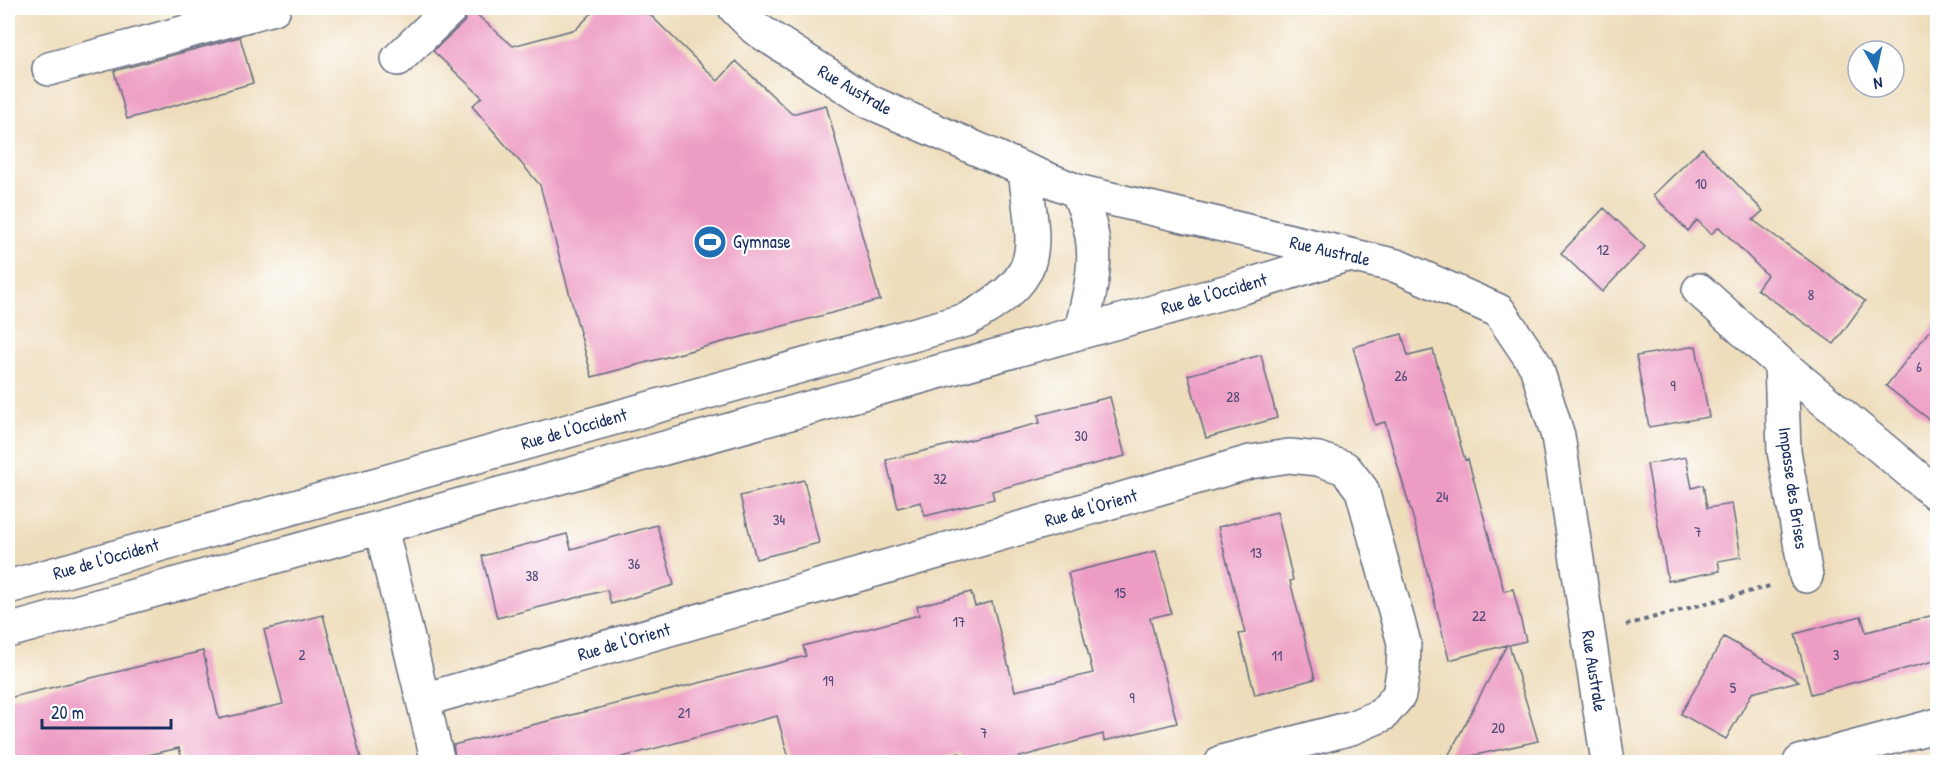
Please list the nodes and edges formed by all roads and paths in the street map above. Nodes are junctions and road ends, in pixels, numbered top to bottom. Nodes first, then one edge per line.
1 (274, 8) edge
2 (451, 8) edge
3 (735, 8) edge
4 (398, 59) dead end
5 (49, 69) dead end
6 (1025, 170) junction
7 (1077, 191) junction
8 (1346, 255) junction
9 (1699, 290) dead end
10 (1082, 331) junction
11 (1781, 364) junction
12 (1938, 495) edge
13 (381, 528) junction
14 (1806, 576) joint
15 (8, 587) edge
16 (8, 631) edge
17 (1588, 636) junction
18 (423, 700) junction
19 (1938, 725) edge
20 (1860, 754) edge
21 (438, 762) edge
22 (1222, 762) edge
23 (1608, 762) edge
24 (1800, 762) edge

1 - 5 street
2 - 4 street
3 - 6 street, Rue Australe
6 - 7 street, Rue Australe
6 - 15 street, Rue de l'Occident
7 - 8 street, Rue Australe
7 - 10 street
8 - 10 street, Rue de l'Occident
8 - 17 street, Rue Australe
9 - 11 street
10 - 13 street, Rue de l'Occident
11 - 12 street
11 - 14 street, Impasse des Brises
13 - 16 street, Rue de l'Occident
13 - 18 street
14 - 17 path
17 - 23 street, Rue Australe
18 - 21 street
18 - 22 street, Rue de l'Orient
19 - 20 street
20 - 24 street

